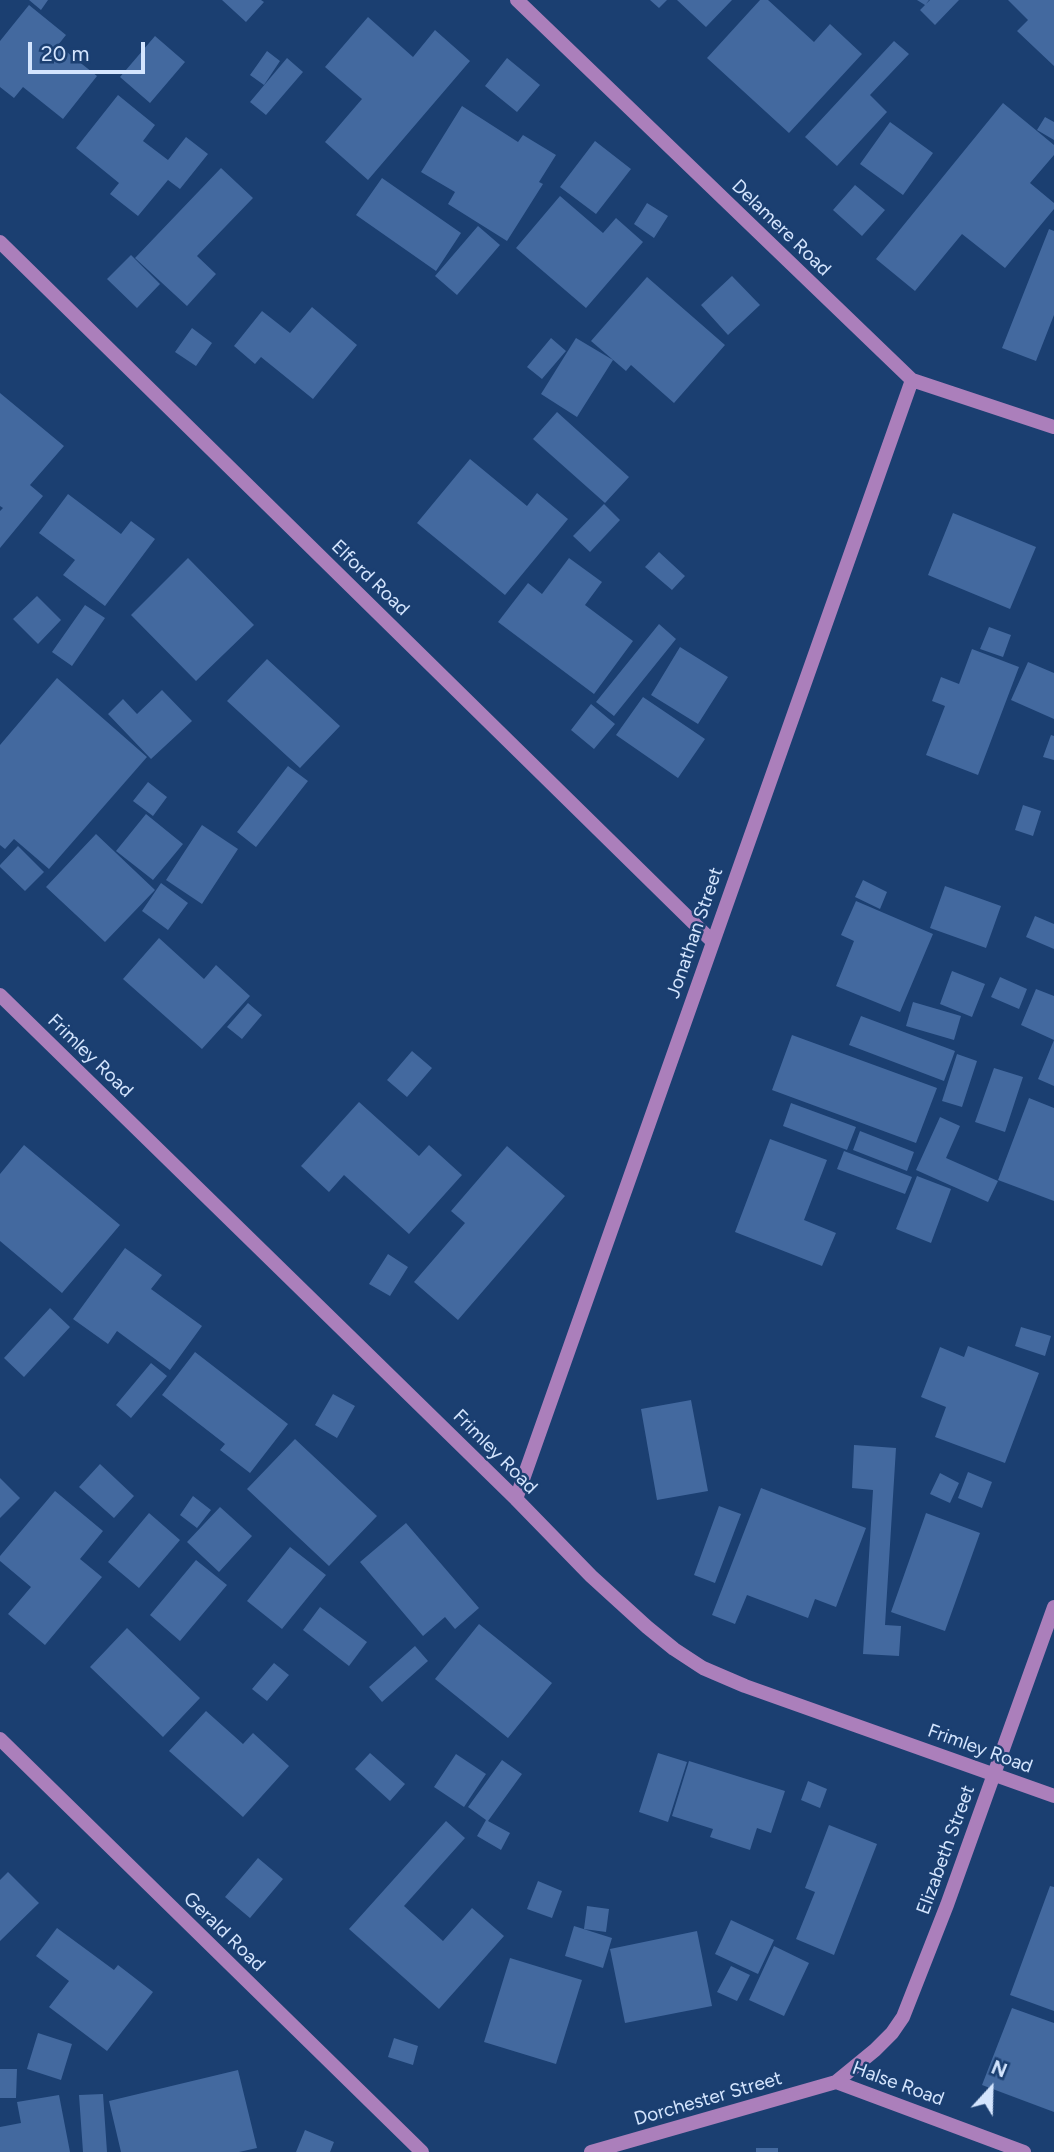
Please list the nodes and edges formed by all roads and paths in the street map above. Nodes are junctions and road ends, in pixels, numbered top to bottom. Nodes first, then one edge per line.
1 (517, 0) edge
2 (0, 242) edge
3 (912, 380) junction
4 (1054, 427) edge
5 (713, 942) junction
6 (0, 995) edge
7 (516, 1499) junction
8 (1054, 1607) edge
9 (0, 1740) edge
10 (994, 1774) junction
11 (1054, 1796) edge
12 (836, 2082) junction
13 (422, 2152) edge
14 (591, 2152) edge
15 (1024, 2152) edge

1 - 3 street, Delamere Road
2 - 5 street, Elford Road
3 - 4 street, Delamere Road
3 - 5 street, Jonathan Street
5 - 7 street, Jonathan Street
6 - 7 street, Frimley Road
7 - 10 street, Frimley Road
8 - 10 street, Elizabeth Street
9 - 13 street, Gerald Road
10 - 11 street, Frimley Road
10 - 12 street, Elizabeth Street
12 - 14 street, Dorchester Street
12 - 15 street, Halse Road

